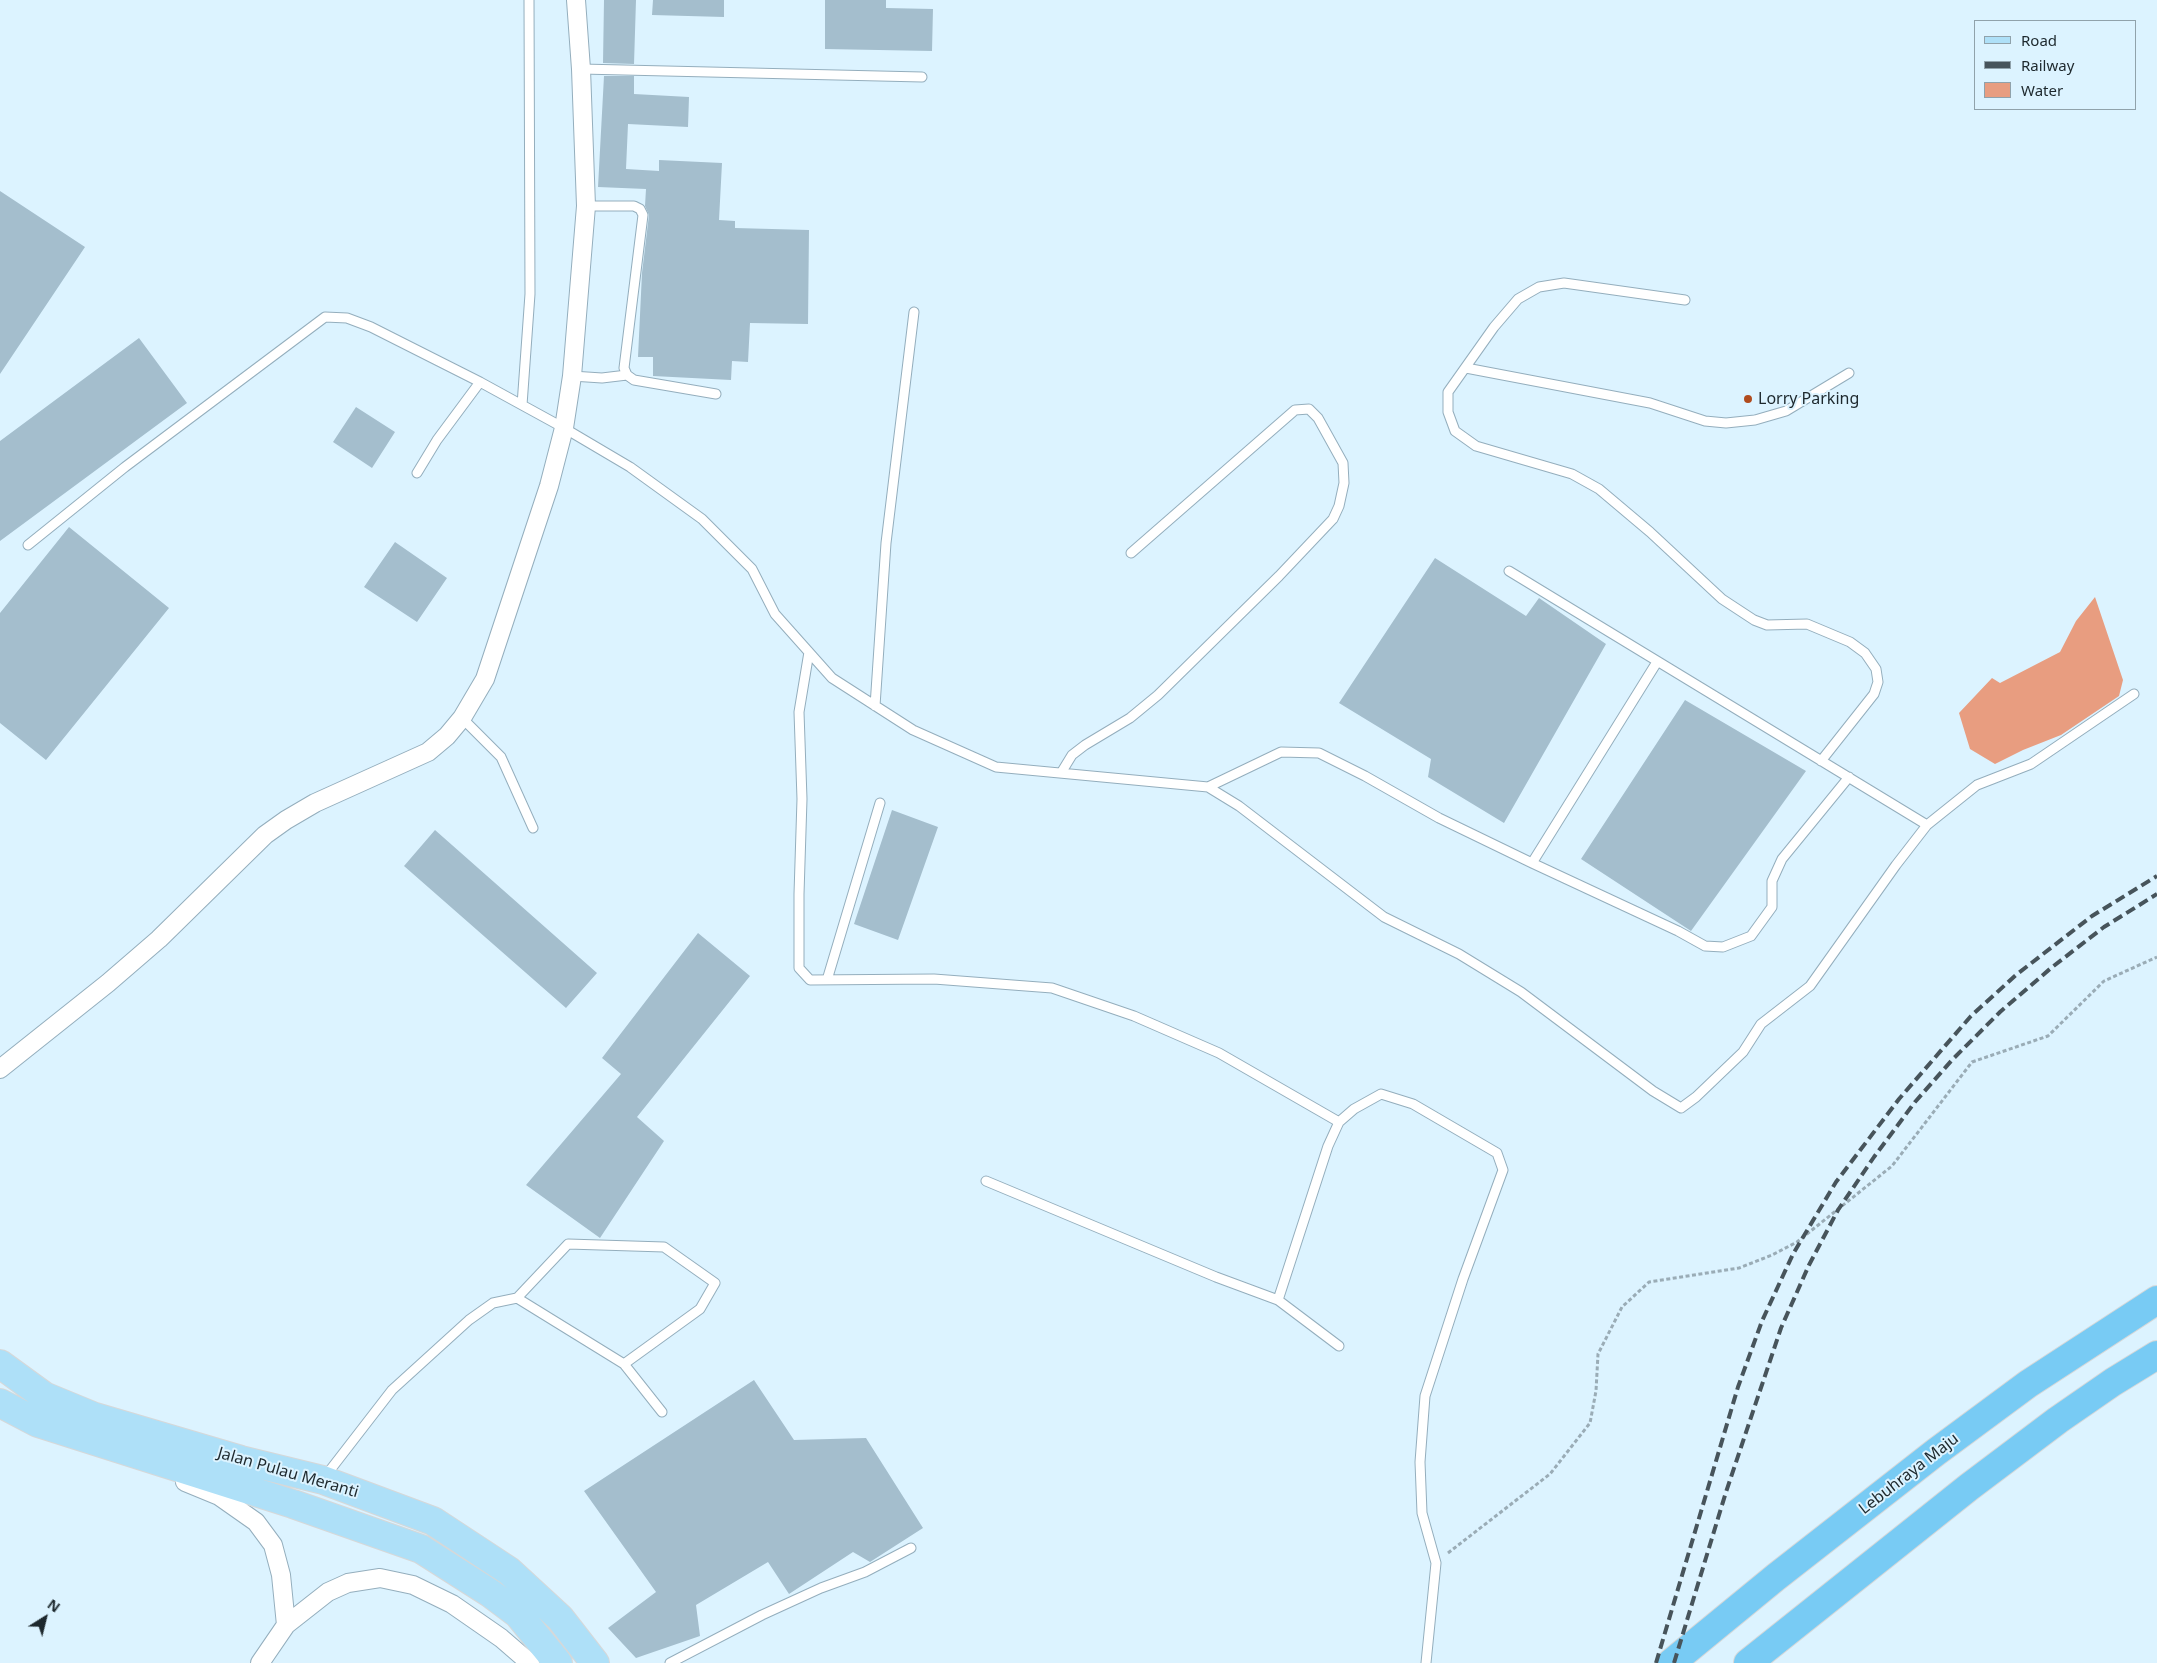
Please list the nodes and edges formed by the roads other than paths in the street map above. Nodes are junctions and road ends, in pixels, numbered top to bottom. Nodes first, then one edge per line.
1 (529, 0) edge
2 (576, 0) edge
3 (581, 68) junction
4 (922, 77) dead end
5 (586, 206) junction
6 (1685, 300) dead end
7 (914, 312) dead end
8 (1466, 368) junction
9 (1849, 373) dead end
10 (628, 375) junction
11 (572, 376) junction
12 (480, 382) junction
13 (716, 394) dead end
14 (522, 405) junction
15 (564, 428) junction
16 (418, 472) dead end
17 (28, 545) dead end
18 (1131, 553) dead end
19 (1509, 571) dead end
20 (809, 652) junction
21 (1657, 662) junction
22 (2134, 694) dead end
23 (875, 706) junction
24 (462, 718) junction
25 (1821, 760) junction
26 (1061, 773) junction
27 (1850, 777) junction
28 (1208, 787) junction
29 (880, 803) dead end
30 (1927, 825) junction
31 (533, 828) dead end
32 (1532, 863) junction
33 (826, 980) junction
34 (0, 1069) edge
35 (1339, 1122) junction
36 (986, 1181) dead end
37 (517, 1298) junction
38 (1278, 1300) junction
39 (2157, 1300) edge
40 (1340, 1346) dead end
41 (2157, 1355) edge
42 (0, 1364) edge
43 (624, 1364) junction
44 (0, 1403) edge
45 (662, 1412) dead end
46 (113, 1448) junction
47 (323, 1480) junction
48 (911, 1548) dead end
49 (286, 1625) junction
50 (260, 1663) edge
51 (530, 1663) edge
52 (558, 1663) edge
53 (595, 1663) edge
54 (670, 1663) edge
55 (1426, 1663) edge
56 (1671, 1663) edge
57 (1748, 1663) edge

1 - 14 lane
2 - 3 street
3 - 4 lane
3 - 5 street
5 - 10 lane
5 - 11 street
6 - 8 lane
7 - 23 lane
8 - 9 lane
8 - 25 lane
10 - 11 lane
10 - 13 lane
11 - 15 street
12 - 14 lane
12 - 16 lane
12 - 17 lane
14 - 15 lane
15 - 20 lane
15 - 24 street
18 - 26 lane
19 - 21 lane
20 - 23 lane
20 - 33 lane
21 - 25 lane
21 - 32 lane
22 - 30 lane
23 - 26 lane
24 - 31 lane
24 - 34 street
25 - 27 lane
26 - 28 lane
27 - 30 lane
27 - 32 lane
28 - 30 lane
28 - 32 lane
29 - 33 lane
33 - 35 lane
35 - 38 lane
35 - 55 lane
36 - 38 lane
37 - 43 lane
37 - 43 lane
37 - 47 lane
38 - 40 lane
39 - 56 highway, Lebuhraya Maju
41 - 57 highway
42 - 47 main road, Jalan Pulau Meranti
43 - 45 lane
44 - 46 main road, Jalan Pulau Meranti
46 - 49 street
46 - 52 main road, Jalan Pulau Meranti
47 - 53 main road, Jalan Pulau Meranti
48 - 54 lane
49 - 50 street
49 - 51 street

